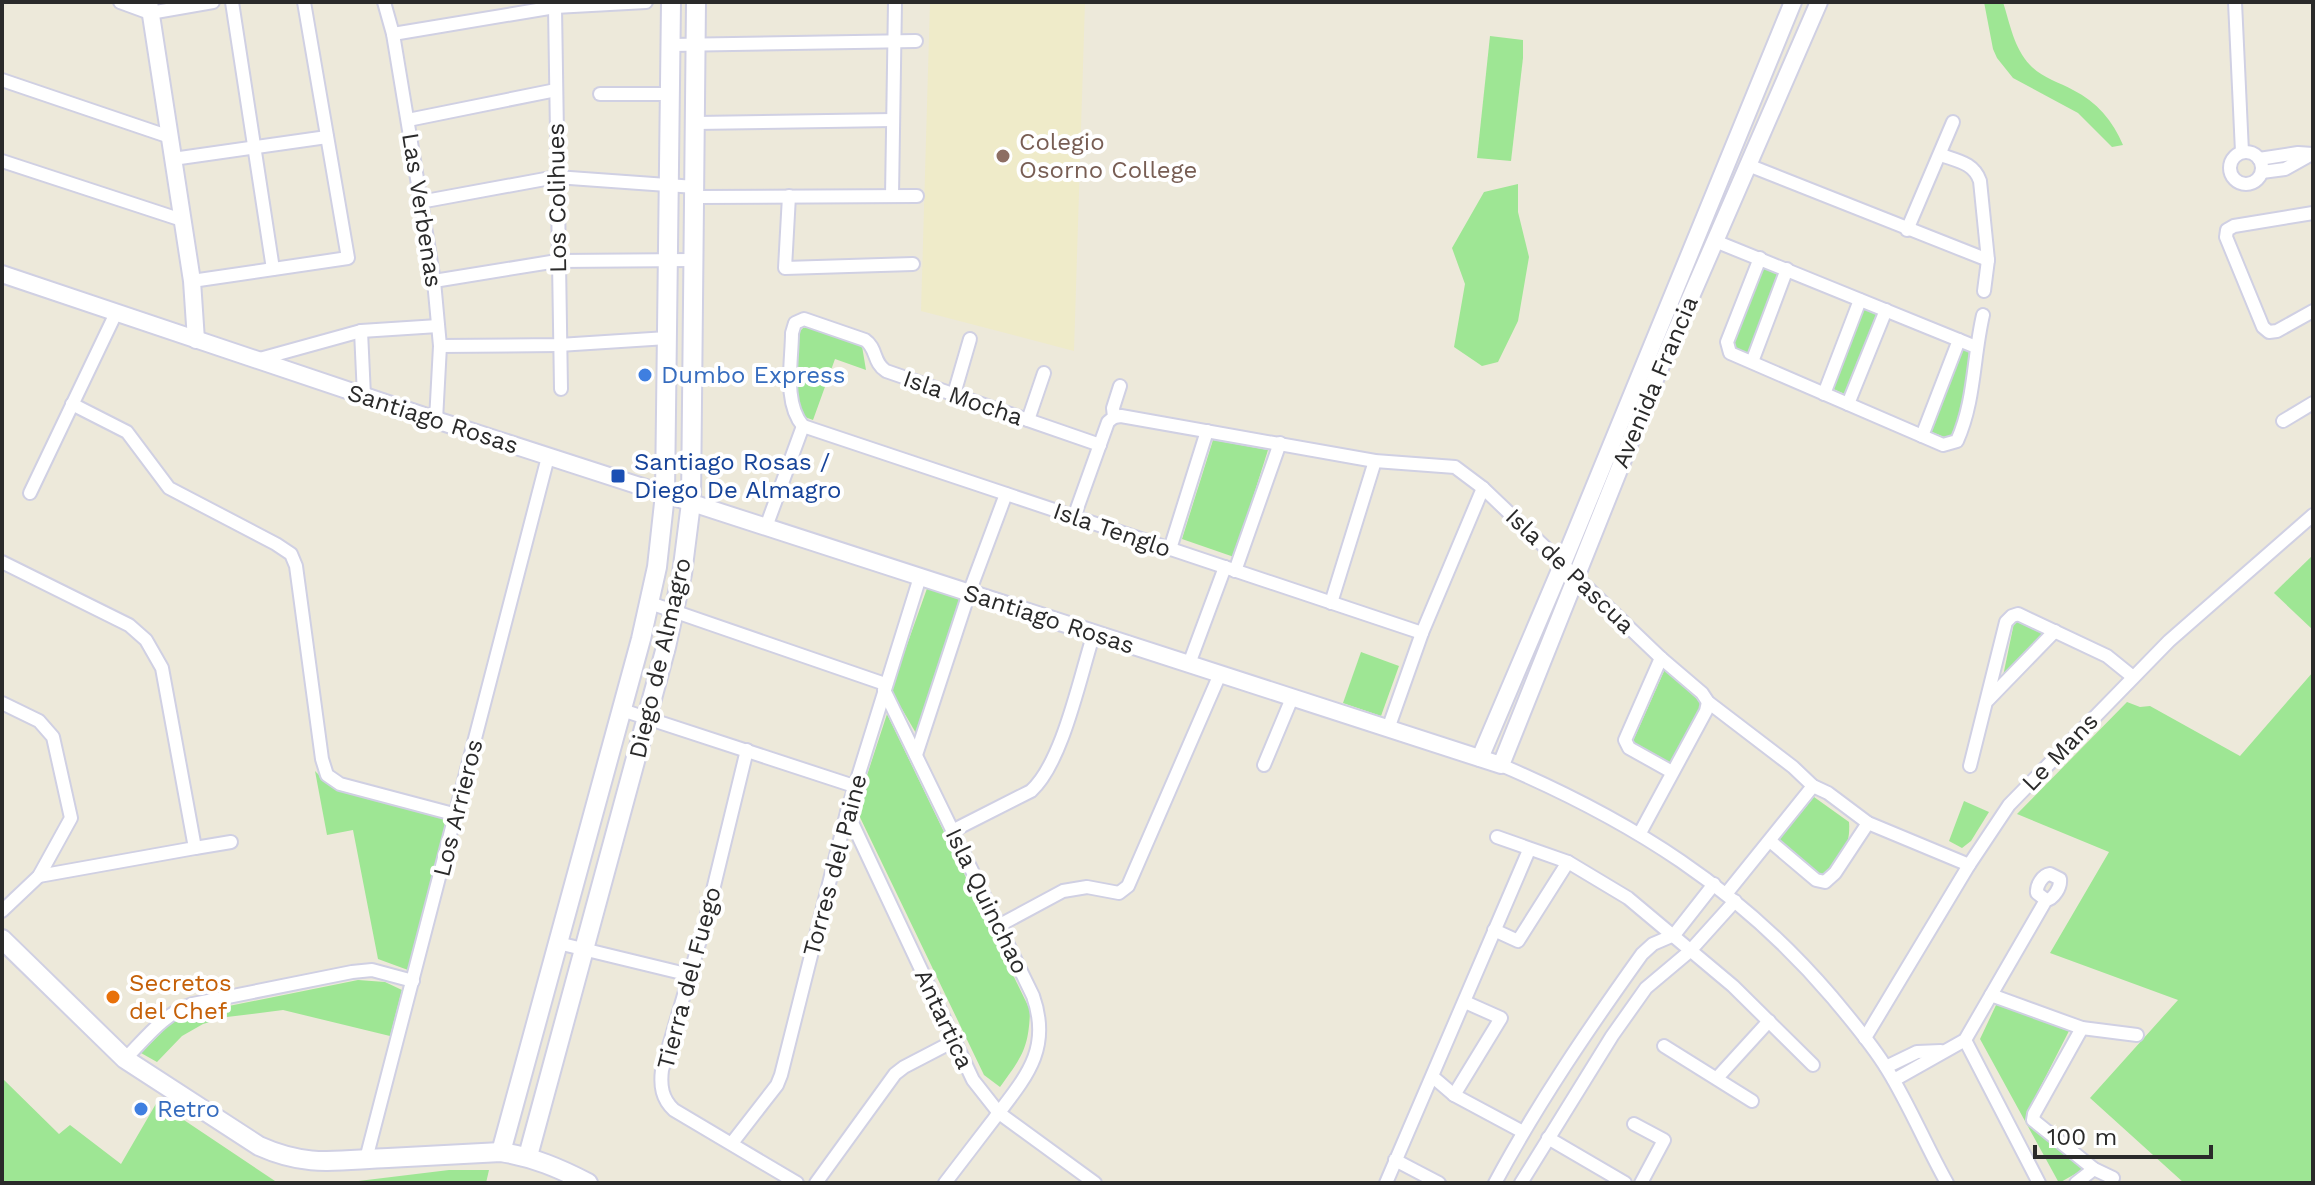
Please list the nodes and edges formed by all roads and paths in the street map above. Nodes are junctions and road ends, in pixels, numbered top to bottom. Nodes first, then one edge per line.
1 (120, 2) edge
2 (213, 2) edge
3 (232, 2) edge
4 (304, 2) edge
5 (384, 2) edge
6 (646, 2) edge
7 (671, 2) edge
8 (696, 2) edge
9 (895, 2) edge
10 (1793, 2) edge
11 (1819, 2) edge
12 (2235, 2) edge
13 (150, 7) edge
14 (555, 7) junction
15 (393, 34) junction
16 (894, 41) junction
17 (916, 41) dead end
18 (696, 44) junction
19 (671, 45) junction
20 (2, 80) edge
21 (556, 90) junction
22 (600, 94) dead end
23 (670, 94) junction
24 (408, 120) junction
25 (893, 120) junction
26 (1953, 122) dead end
27 (695, 123) junction
28 (170, 137) junction
29 (327, 137) junction
30 (255, 148) junction
31 (2242, 152) junction
32 (1941, 155) junction
33 (1728, 156) junction
34 (2312, 157) edge
35 (173, 159) junction
36 (2, 161) edge
37 (1748, 165) junction
38 (2260, 166) junction
39 (556, 177) junction
40 (669, 185) junction
41 (695, 192) junction
42 (789, 196) junction
43 (892, 196) junction
44 (917, 196) dead end
45 (420, 202) junction
46 (2313, 213) edge
47 (182, 220) junction
48 (1907, 230) junction
49 (1715, 241) junction
50 (1688, 256) junction
51 (1760, 258) junction
52 (668, 260) junction
53 (694, 260) junction
54 (1988, 260) junction
55 (557, 261) junction
56 (1706, 262) junction
57 (913, 264) dead end
58 (273, 269) junction
59 (1787, 269) junction
60 (3, 277) edge
61 (192, 281) junction
62 (434, 281) junction
63 (1984, 291) dead end
64 (1860, 300) junction
65 (1886, 310) junction
66 (2313, 311) edge
67 (116, 313) junction
68 (1983, 315) dead end
69 (438, 326) junction
70 (361, 331) junction
71 (667, 338) junction
72 (970, 339) dead end
73 (196, 340) junction
74 (1959, 340) junction
75 (559, 345) junction
76 (440, 346) junction
77 (1976, 347) junction
78 (256, 360) junction
79 (1752, 362) junction
80 (1044, 373) dead end
81 (1649, 374) junction
82 (1120, 386) dead end
83 (561, 389) dead end
84 (954, 394) junction
85 (1824, 394) junction
86 (364, 396) junction
87 (2313, 403) edge
88 (72, 404) junction
89 (1848, 404) junction
90 (1114, 417) junction
91 (436, 420) junction
92 (1028, 420) junction
93 (2283, 421) dead end
94 (803, 426) junction
95 (1207, 431) junction
96 (1922, 436) junction
97 (1280, 443) junction
98 (1100, 445) junction
99 (548, 457) junction
100 (1375, 461) junction
101 (1606, 480) junction
102 (1483, 488) junction
103 (30, 493) dead end
104 (665, 494) junction
105 (1006, 494) junction
106 (691, 503) junction
107 (2313, 515) edge
108 (1074, 517) junction
109 (766, 527) junction
110 (1170, 549) junction
111 (2, 562) edge
112 (1563, 563) junction
113 (1230, 569) junction
114 (1576, 576) junction
115 (920, 577) junction
116 (969, 593) junction
117 (650, 603) junction
118 (1331, 603) junction
119 (675, 611) junction
120 (2055, 631) junction
121 (1094, 633) junction
122 (1422, 633) junction
123 (1661, 658) junction
124 (1189, 664) junction
125 (1220, 674) junction
126 (2133, 677) junction
127 (884, 687) junction
128 (1292, 698) junction
129 (1988, 700) junction
130 (1708, 702) junction
131 (2, 703) edge
132 (622, 710) junction
133 (647, 717) junction
134 (1388, 729) junction
135 (747, 750) junction
136 (916, 755) junction
137 (1480, 758) junction
138 (1264, 765) dead end
139 (1501, 765) junction
140 (1970, 766) dead end
141 (1672, 772) junction
142 (854, 786) junction
143 (1813, 786) junction
144 (847, 812) junction
145 (457, 815) junction
146 (1868, 823) junction
147 (952, 831) junction
148 (1640, 833) junction
149 (1497, 837) dead end
150 (1770, 841) junction
151 (231, 842) dead end
152 (195, 848) junction
153 (1529, 850) junction
154 (1568, 862) junction
155 (1969, 865) junction
156 (39, 876) junction
157 (1714, 884) junction
158 (1731, 898) junction
159 (2046, 900) dead end
160 (2, 911) edge
161 (998, 926) junction
162 (1494, 930) junction
163 (1674, 935) junction
164 (2, 939) edge
165 (558, 943) junction
166 (584, 950) junction
167 (1690, 951) junction
168 (690, 975) junction
169 (413, 981) junction
170 (1991, 995) junction
171 (1465, 1002) junction
172 (1769, 1021) junction
173 (2082, 1028) junction
174 (2137, 1035) dead end
175 (1865, 1038) junction
176 (1965, 1040) junction
177 (954, 1041) junction
178 (1664, 1046) dead end
179 (1944, 1051) junction
180 (125, 1059) junction
181 (1813, 1065) dead end
182 (1886, 1067) junction
183 (1433, 1077) junction
184 (1717, 1078) junction
185 (1894, 1080) junction
186 (1454, 1095) junction
187 (1752, 1101) dead end
188 (999, 1113) junction
189 (1634, 1124) dead end
190 (1523, 1132) junction
191 (1548, 1138) junction
192 (732, 1143) junction
193 (501, 1152) junction
194 (528, 1156) junction
195 (366, 1159) junction
196 (1395, 1160) junction
197 (2094, 1169) junction
198 (2113, 1178) dead end
199 (1432, 1182) edge
200 (588, 1183) edge
201 (797, 1183) edge
202 (816, 1183) edge
203 (945, 1183) edge
204 (1095, 1183) edge
205 (1386, 1183) edge
206 (1495, 1183) edge
207 (1521, 1183) edge
208 (1625, 1183) edge
209 (1641, 1183) edge
210 (1947, 1183) edge
211 (2039, 1183) edge
212 (2076, 1183) edge

1 - 13 street
2 - 13 street
3 - 30 street
4 - 29 street
5 - 15 street, Las Verbenas
6 - 14 street
7 - 19 main road, Diego de Almagro
8 - 18 main road, Diego de Almagro
9 - 16 street
10 - 33 street, Avenida Francia
11 - 37 street, Avenida Francia
12 - 31 street
13 - 28 street
14 - 15 street
14 - 21 street, Los Colihues
15 - 24 street, Las Verbenas
16 - 17 street
16 - 18 street
16 - 25 street
18 - 19 street
18 - 27 main road, Diego de Almagro
19 - 23 main road, Diego de Almagro
20 - 28 street
21 - 24 street
21 - 39 street, Los Colihues
22 - 23 street
23 - 40 main road, Diego de Almagro
24 - 45 street, Las Verbenas
25 - 27 street
25 - 43 street
26 - 32 street
27 - 41 main road, Diego de Almagro
28 - 35 street
29 - 30 street
29 - 58 street
30 - 35 street
30 - 58 street
31 - 38 street
31 - 38 street
32 - 48 street
32 - 54 street
33 - 37 street
33 - 50 street, Avenida Francia
34 - 38 street
35 - 47 street
36 - 47 street
37 - 48 street
37 - 49 street, Avenida Francia
39 - 40 street
39 - 45 street
39 - 55 street, Los Colihues
40 - 41 street
40 - 52 main road, Diego de Almagro
41 - 42 street
41 - 53 main road, Diego de Almagro
42 - 43 street
42 - 57 street
43 - 44 street
45 - 62 street, Las Verbenas
46 - 66 street
47 - 61 street
48 - 54 street
49 - 51 street
49 - 56 street, Avenida Francia
50 - 56 street
50 - 81 street, Avenida Francia
51 - 59 street
51 - 79 street
52 - 53 street
52 - 55 street
52 - 71 main road, Diego de Almagro
53 - 106 main road, Diego de Almagro
54 - 63 street
55 - 62 street
55 - 75 street, Los Colihues
56 - 81 street, Avenida Francia
58 - 61 street
59 - 64 street
59 - 79 street
60 - 67 street, Santiago Rosas
61 - 73 street
62 - 69 street, Las Verbenas
64 - 65 street
64 - 85 street
65 - 74 street
65 - 89 street
67 - 73 street, Santiago Rosas
67 - 88 street
68 - 77 street
69 - 70 street
69 - 76 street, Las Verbenas
70 - 78 street
70 - 86 street
71 - 75 street
71 - 104 main road, Diego de Almagro
72 - 84 street
73 - 78 street, Santiago Rosas
74 - 77 street
74 - 96 street
75 - 76 street
75 - 83 street, Los Colihues
76 - 91 street, Las Verbenas
77 - 96 street
78 - 86 street, Santiago Rosas
79 - 85 street
80 - 92 street
81 - 101 street, Avenida Francia
82 - 90 street
84 - 92 street, Isla Mocha
84 - 94 street, Isla Mocha
85 - 89 street
86 - 91 street, Santiago Rosas
87 - 93 street
88 - 103 street
88 - 145 street
89 - 96 street
90 - 95 street, Isla de Pascua
90 - 98 street
91 - 99 street, Santiago Rosas
92 - 98 street, Isla Mocha
94 - 105 street, Isla Tenglo
94 - 109 street
95 - 97 street, Isla de Pascua
95 - 110 street
97 - 100 street, Isla de Pascua
97 - 113 street
98 - 108 street
99 - 104 street, Santiago Rosas
99 - 145 street, Los Arrieros
100 - 102 street, Isla de Pascua
100 - 118 street
101 - 112 street, Avenida Francia
101 - 114 street, Avenida Francia
102 - 112 street, Isla de Pascua
102 - 122 street
104 - 106 street, Santiago Rosas
104 - 117 main road, Diego de Almagro
105 - 108 street, Isla Tenglo
105 - 116 street
106 - 109 street, Santiago Rosas
106 - 119 main road, Diego de Almagro
107 - 126 street, Le Mans
108 - 110 street, Isla Tenglo
109 - 115 street, Santiago Rosas
110 - 113 street, Isla Tenglo
111 - 152 street
112 - 114 street, Isla de Pascua
112 - 137 street, Avenida Francia
113 - 118 street, Isla Tenglo
113 - 124 street
114 - 123 street, Isla de Pascua
114 - 139 street, Avenida Francia
115 - 116 street, Santiago Rosas
115 - 127 street, Torres del Paine
116 - 121 street, Santiago Rosas
116 - 136 street
117 - 119 street
117 - 132 main road, Diego de Almagro
118 - 122 street, Isla Tenglo
119 - 127 street
119 - 133 main road, Diego de Almagro
120 - 126 street
120 - 129 street
120 - 129 street
121 - 124 street, Santiago Rosas
121 - 147 street
122 - 134 street
123 - 130 street, Isla de Pascua
123 - 141 street
124 - 125 street, Santiago Rosas
125 - 128 street, Santiago Rosas
125 - 161 street
126 - 155 street, Le Mans
127 - 136 street, Isla Quinchao
127 - 142 street, Torres del Paine
128 - 134 street, Santiago Rosas
128 - 138 street
129 - 140 street
130 - 141 street
130 - 143 street, Isla de Pascua
131 - 156 street
132 - 133 street
132 - 165 main road, Diego de Almagro
133 - 135 street
133 - 166 main road, Diego de Almagro
134 - 137 street, Santiago Rosas
135 - 142 street
135 - 168 street, Tierra del Fuego
136 - 147 street, Isla Quinchao
137 - 139 street, Santiago Rosas
139 - 148 street, Santiago Rosas
141 - 148 street
142 - 144 street, Torres del Paine
143 - 146 street, Isla de Pascua
143 - 150 street
144 - 177 street, Antartica
144 - 192 street, Torres del Paine
145 - 169 street, Los Arrieros
146 - 150 street
146 - 155 street, Isla de Pascua
147 - 161 street, Isla Quinchao
148 - 157 street, Santiago Rosas
149 - 153 street
150 - 158 street
151 - 152 street
152 - 156 street
153 - 154 street
153 - 162 street
154 - 162 street
154 - 163 street
155 - 175 street, Le Mans
156 - 160 street
157 - 158 street, Santiago Rosas
157 - 163 street
158 - 167 street
158 - 175 street, Santiago Rosas
159 - 170 street
161 - 188 street, Isla Quinchao
162 - 171 street
163 - 167 street
163 - 190 street
164 - 180 main road
165 - 166 street
165 - 193 main road, Diego de Almagro
166 - 168 street
166 - 194 main road, Diego de Almagro
167 - 172 street
167 - 191 street
168 - 192 street, Tierra del Fuego
169 - 180 street
169 - 195 street, Los Arrieros
170 - 173 street
170 - 176 street
171 - 183 street
171 - 186 street
172 - 181 street
172 - 184 street
173 - 174 street
173 - 197 street
175 - 182 street, Santiago Rosas
176 - 179 street
176 - 211 street
177 - 188 street, Antartica
177 - 202 street
178 - 184 street
179 - 182 street
179 - 185 street
180 - 195 main road
182 - 185 street, Santiago Rosas
183 - 186 street
183 - 196 street
184 - 187 street
185 - 210 street, Santiago Rosas
186 - 190 street
188 - 203 street, Isla Quinchao
188 - 204 street, Antartica
189 - 209 street
190 - 206 street
191 - 207 street
191 - 208 street
192 - 201 street, Tierra del Fuego
193 - 194 main road
193 - 195 main road
194 - 200 main road
196 - 199 street
196 - 205 street
197 - 198 street
197 - 212 street

